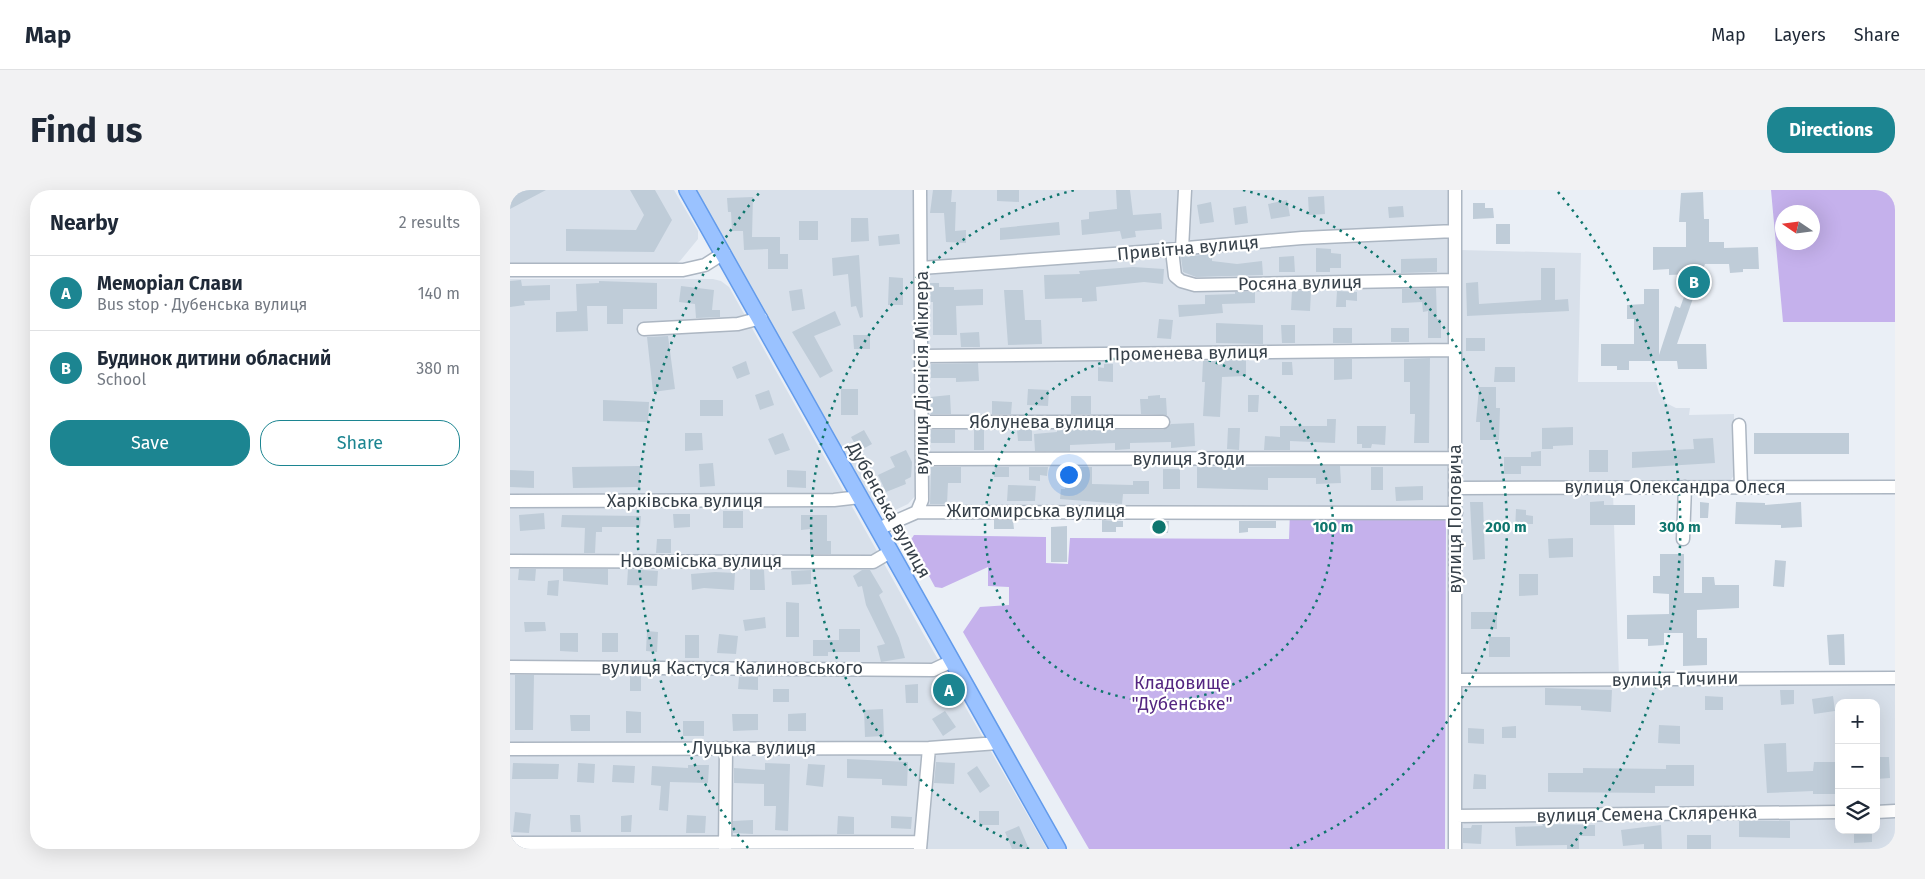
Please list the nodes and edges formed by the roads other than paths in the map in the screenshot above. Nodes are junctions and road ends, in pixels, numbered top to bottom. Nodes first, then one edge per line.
1 (687, 190) edge
2 (920, 190) edge
3 (1184, 190) edge
4 (1455, 190) edge
5 (1455, 231) junction
6 (1177, 249) junction
7 (724, 253) junction
8 (921, 268) junction
9 (510, 270) edge
10 (1455, 280) junction
11 (761, 318) junction
12 (644, 330) dead end
13 (1455, 350) junction
14 (922, 356) junction
15 (922, 422) junction
16 (1162, 422) dead end
17 (1739, 425) dead end
18 (1455, 458) junction
19 (922, 459) junction
20 (1685, 486) junction
21 (1741, 486) junction
22 (1455, 488) junction
23 (1889, 488) edge
24 (1895, 495) edge
25 (860, 497) junction
26 (510, 501) edge
27 (917, 512) junction
28 (1456, 512) junction
29 (878, 529) junction
30 (1683, 539) dead end
31 (890, 552) junction
32 (510, 561) edge
33 (952, 661) junction
34 (510, 666) edge
35 (1895, 678) edge
36 (1455, 680) junction
37 (998, 743) junction
38 (510, 748) edge
39 (726, 748) junction
40 (929, 748) junction
41 (1835, 812) edge
42 (1880, 812) edge
43 (1895, 812) edge
44 (1455, 816) junction
45 (510, 843) edge
46 (920, 845) edge
47 (726, 846) edge
48 (1058, 849) edge
49 (1455, 849) edge

1 - 7 main road, Дубенська вулиця
2 - 8 street, вулиця Діонісія Міклера
3 - 6 street
4 - 5 street, вулиця Поповича
5 - 6 street, Привітна вулиця
5 - 10 street, вулиця Поповича
6 - 8 street, Привітна вулиця
6 - 10 street, Росяна вулиця
7 - 9 street
7 - 11 main road, Дубенська вулиця
8 - 14 street, вулиця Діонісія Міклера
10 - 13 street, вулиця Поповича
11 - 12 street
11 - 25 main road, Дубенська вулиця
13 - 14 street, Променева вулиця
13 - 18 street, вулиця Поповича
14 - 15 street, вулиця Діонісія Міклера
15 - 16 street, Яблунева вулиця
15 - 19 street, вулиця Діонісія Міклера
17 - 21 street
18 - 19 street, вулиця Згоди
18 - 22 street, вулиця Поповича
19 - 27 street, вулиця Діонісія Міклера
20 - 21 street, вулиця Олександра Олеся
20 - 22 street, вулиця Олександра Олеся
20 - 30 street
21 - 23 street, вулиця Олександра Олеся
22 - 28 street, вулиця Поповича
23 - 24 street
25 - 26 street, Харківська вулиця
25 - 29 main road, Дубенська вулиця
27 - 28 street, Житомирська вулиця
27 - 29 street
28 - 36 street, вулиця Поповича
29 - 31 main road, Дубенська вулиця
31 - 32 street, Новоміська вулиця
31 - 33 main road, Дубенська вулиця
33 - 34 street, вулиця Кастуся Калиновського
33 - 37 main road, Дубенська вулиця
35 - 36 street, вулиця Тичини
36 - 44 street, вулиця Поповича
37 - 40 street, Луцька вулиця
37 - 48 main road, Дубенська вулиця
38 - 39 street, Луцька вулиця
39 - 40 street, Луцька вулиця
39 - 47 street
40 - 46 street
41 - 44 street, вулиця Семена Скляренка
42 - 43 street
44 - 49 street, вулиця Поповича
45 - 47 street
46 - 47 street

